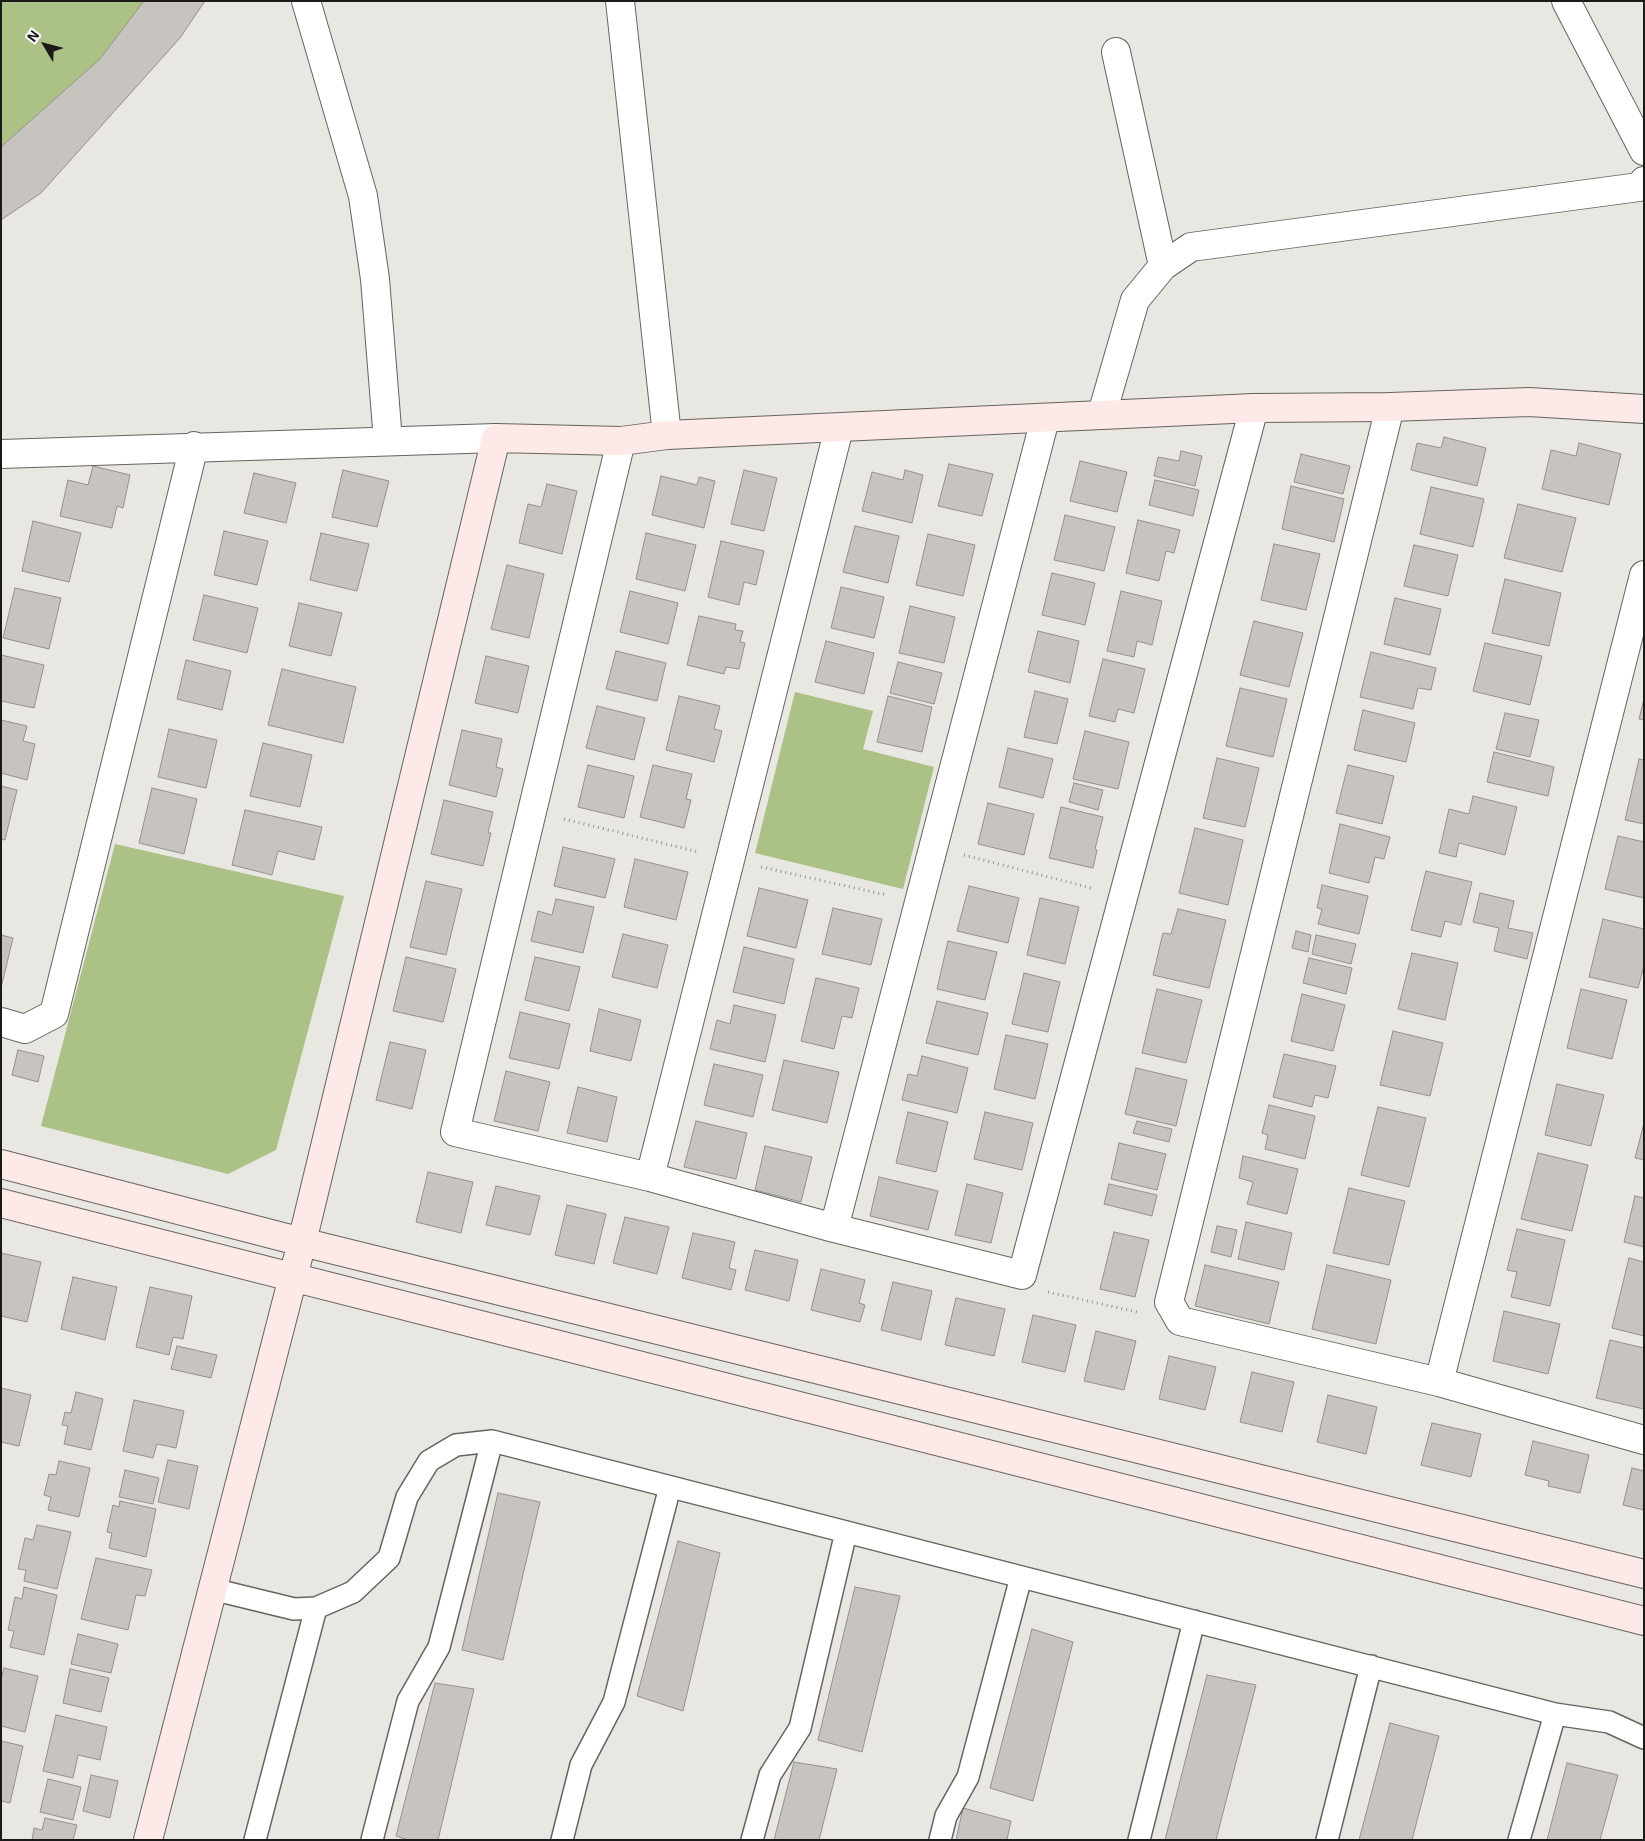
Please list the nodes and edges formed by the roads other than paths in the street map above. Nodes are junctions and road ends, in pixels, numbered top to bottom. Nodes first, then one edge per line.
1 (306, 1) edge
2 (620, 1) edge
3 (1566, 1) edge
4 (1116, 52) dead end
5 (1644, 151) edge
6 (1644, 180) edge
7 (1163, 266) junction
8 (1390, 407) junction
9 (1254, 408) junction
10 (1644, 409) edge
11 (1102, 414) junction
12 (1045, 418) junction
13 (839, 428) junction
14 (667, 435) junction
15 (496, 438) junction
16 (388, 441) junction
17 (621, 441) junction
18 (194, 446) junction
19 (1, 454) edge
20 (1644, 575) edge
21 (1, 1022) edge
22 (1, 1164) edge
23 (650, 1177) junction
24 (1, 1203) edge
25 (834, 1228) junction
26 (302, 1242) junction
27 (293, 1278) junction
28 (1439, 1382) junction
29 (1644, 1440) edge
30 (492, 1441) junction
31 (670, 1487) junction
32 (846, 1532) junction
33 (1644, 1574) edge
34 (1021, 1577) junction
35 (212, 1589) junction
36 (316, 1608) junction
37 (1194, 1621) junction
38 (1644, 1621) edge
39 (1371, 1666) junction
40 (1555, 1714) junction
41 (1644, 1738) edge
42 (148, 1840) edge
43 (255, 1840) edge
44 (372, 1840) edge
45 (562, 1840) edge
46 (752, 1840) edge
47 (940, 1840) edge
48 (1139, 1840) edge
49 (1327, 1840) edge
50 (1519, 1840) edge

1 - 16 street
2 - 14 street
3 - 5 street
4 - 7 street
6 - 7 street
7 - 11 street
8 - 9 street
8 - 10 street
8 - 28 street
9 - 11 street
9 - 25 street
11 - 12 street
12 - 13 street
12 - 25 street
13 - 14 street
13 - 23 street
14 - 17 street
15 - 16 street
15 - 17 street
15 - 26 street
16 - 18 street
17 - 23 street
18 - 19 street
18 - 21 street
20 - 28 street
22 - 26 street
23 - 25 street
24 - 27 street
26 - 27 street
26 - 33 street
27 - 35 street
27 - 38 street
28 - 29 street
30 - 31 lane
30 - 36 lane
30 - 44 lane
31 - 32 lane
31 - 45 lane
32 - 34 lane
32 - 46 lane
34 - 37 lane
34 - 47 lane
35 - 36 lane
35 - 42 street
36 - 43 lane
37 - 39 lane
37 - 48 lane
39 - 40 lane
39 - 49 lane
40 - 41 lane
40 - 50 lane

